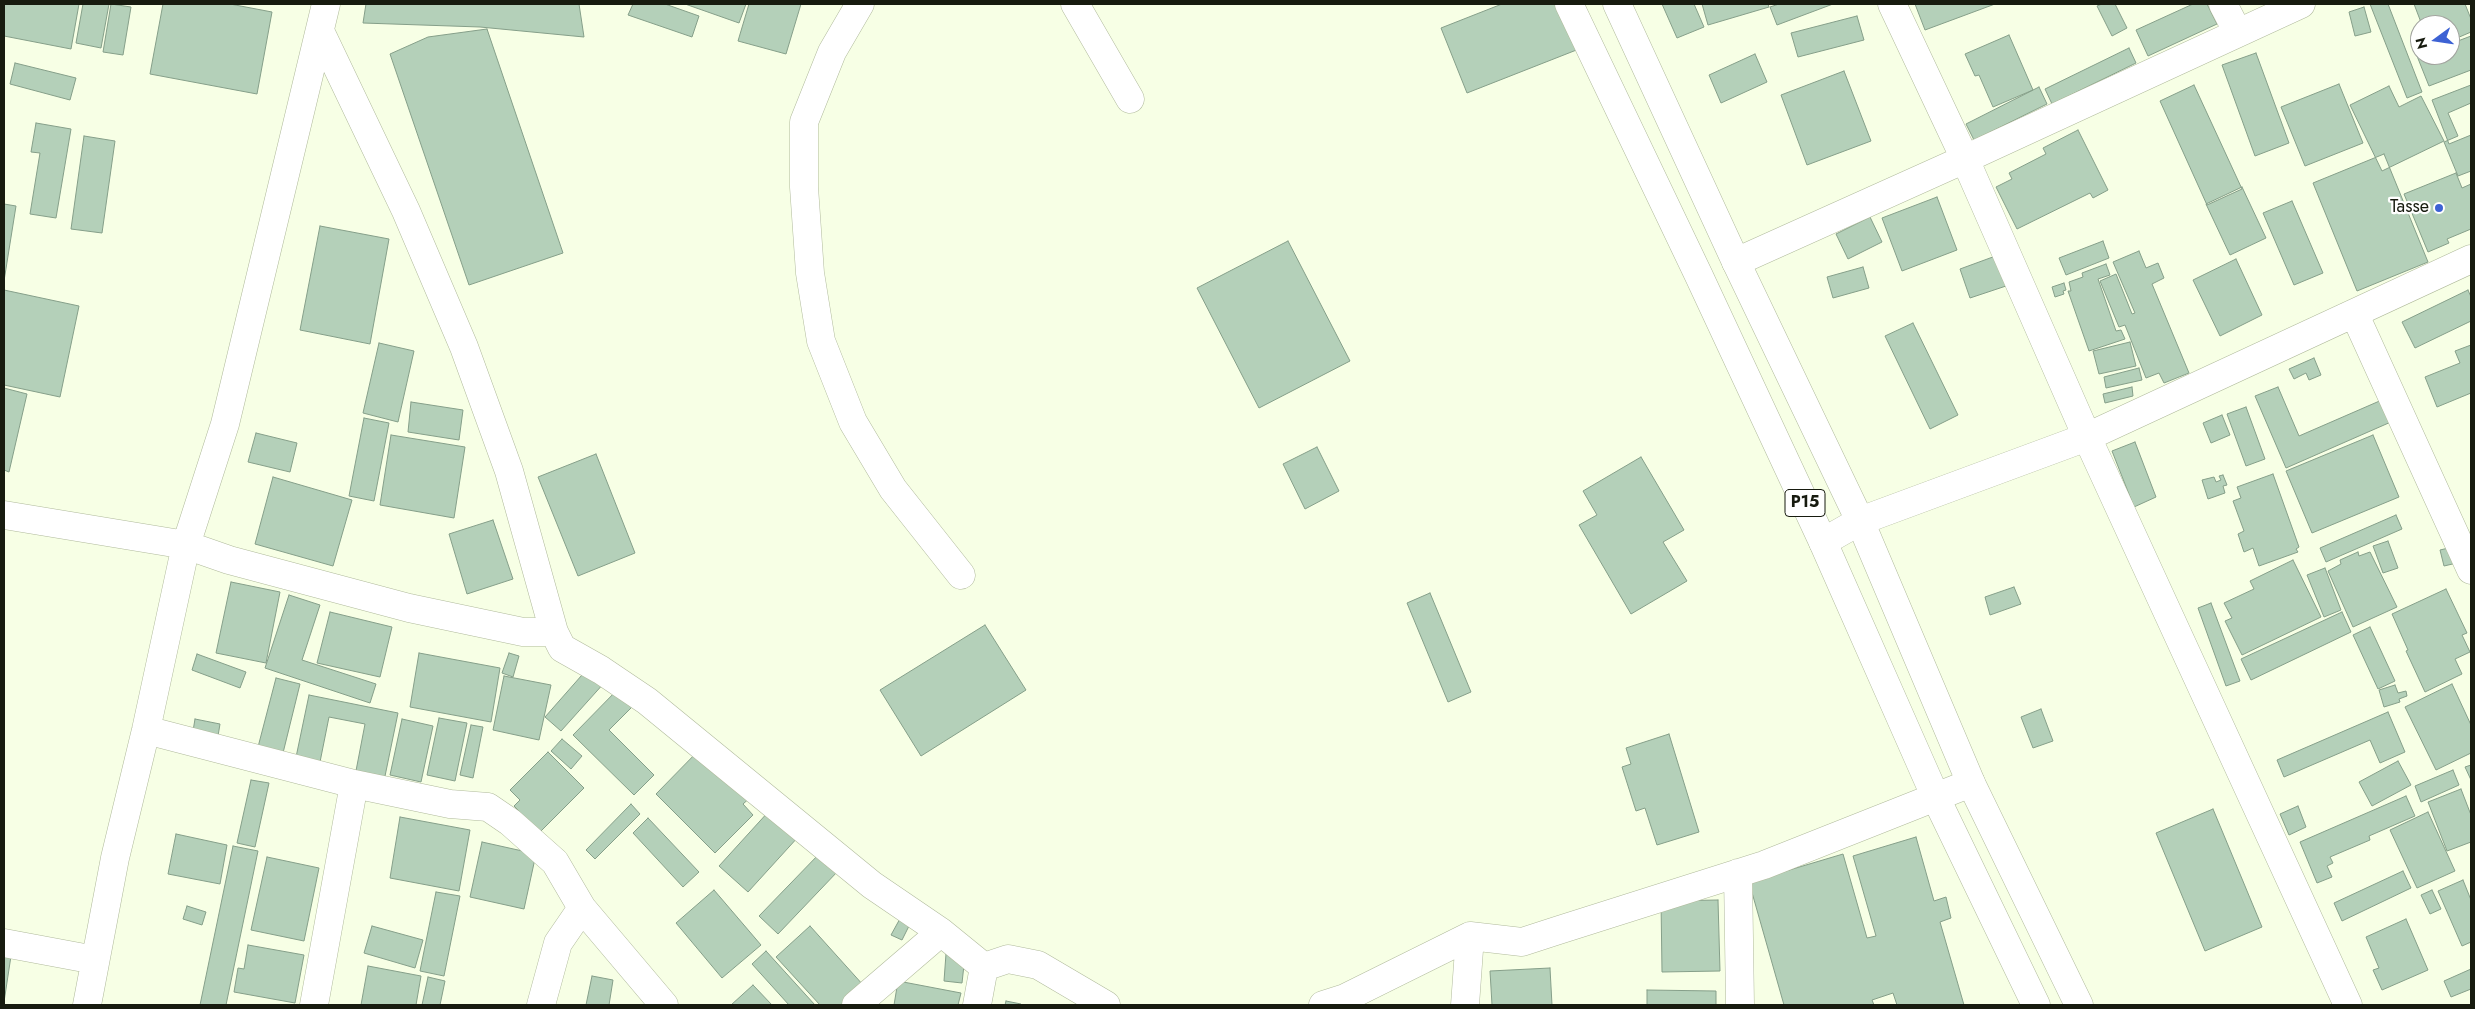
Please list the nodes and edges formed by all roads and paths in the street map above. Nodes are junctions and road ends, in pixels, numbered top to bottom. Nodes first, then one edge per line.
1 (326, 4) edge
2 (860, 4) edge
3 (1075, 4) edge
4 (1569, 4) edge
5 (1617, 4) edge
6 (1892, 4) edge
7 (2223, 4) edge
8 (2301, 4) edge
9 (320, 31) junction
10 (2238, 33) junction
11 (1130, 100) dead end
12 (1965, 159) junction
13 (2471, 259) edge
14 (1736, 262) junction
15 (2355, 315) junction
16 (2087, 437) junction
17 (4, 515) edge
18 (1860, 521) junction
19 (1823, 542) junction
20 (186, 545) junction
21 (2471, 570) edge
22 (960, 575) dead end
23 (554, 632) junction
24 (146, 730) junction
25 (1971, 782) junction
26 (354, 784) junction
27 (1936, 798) junction
28 (1738, 873) junction
29 (582, 908) junction
30 (941, 932) junction
31 (1470, 936) junction
32 (4, 943) edge
33 (95, 960) junction
34 (984, 967) junction
35 (86, 1005) edge
36 (314, 1005) edge
37 (541, 1005) edge
38 (664, 1005) edge
39 (856, 1005) edge
40 (977, 1005) edge
41 (1106, 1005) edge
42 (1323, 1005) edge
43 (1465, 1005) edge
44 (1740, 1005) edge
45 (2036, 1005) edge
46 (2078, 1005) edge
47 (2348, 1005) edge

1 - 9 street
2 - 22 street
3 - 11 street
4 - 19 street, P15
5 - 14 street, P15
6 - 12 street
7 - 10 street
8 - 10 street
9 - 20 street
9 - 23 street
10 - 12 street
12 - 14 street
12 - 16 street
13 - 15 street
14 - 18 street, P15
15 - 16 street
15 - 21 street
16 - 18 street
16 - 47 street
17 - 20 street
18 - 19 street
18 - 25 street, P15
19 - 27 street, P15
20 - 23 street
20 - 24 street
23 - 30 street
24 - 26 street
24 - 33 street
25 - 27 street
25 - 46 street, P15
26 - 29 street
26 - 36 street
27 - 28 street
27 - 45 street, P15
28 - 31 street
28 - 44 street
29 - 37 street
29 - 38 street
30 - 34 street
30 - 39 street
31 - 42 street
31 - 43 street
32 - 33 street
33 - 35 street
34 - 40 street
34 - 41 street

